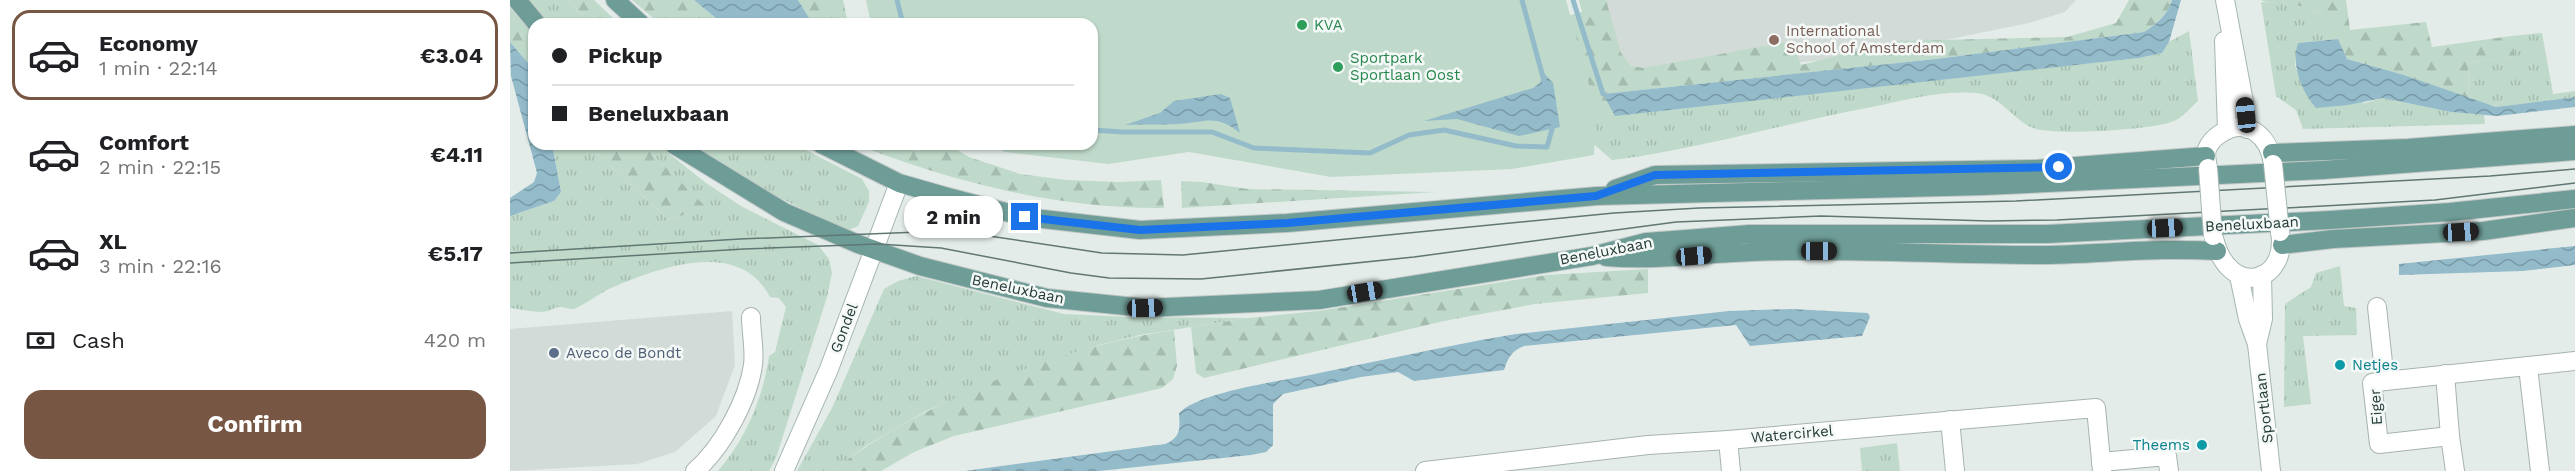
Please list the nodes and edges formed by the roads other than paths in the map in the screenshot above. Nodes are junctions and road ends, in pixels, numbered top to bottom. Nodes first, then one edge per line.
1 (517, 0) edge
2 (615, 0) edge
3 (2224, 0) edge
4 (532, 18) edge
5 (634, 18) edge
6 (2247, 129) junction
7 (2227, 130) junction
8 (2575, 135) edge
9 (683, 150) edge
10 (833, 150) edge
11 (2575, 151) edge
12 (2272, 158) junction
13 (2207, 162) junction
14 (900, 183) junction
15 (1596, 196) junction
16 (2575, 199) edge
17 (2575, 218) edge
18 (2281, 238) junction
19 (2215, 243) junction
20 (876, 251) junction
21 (1592, 256) junction
22 (2262, 275) junction
23 (2239, 276) junction
24 (2377, 307) dead end
25 (751, 317) dead end
26 (2257, 344) junction
27 (2575, 361) edge
28 (2528, 367) junction
29 (2445, 375) junction
30 (2385, 381) junction
31 (1950, 420) junction
32 (2450, 436) junction
33 (1728, 440) junction
34 (2102, 466) edge
35 (1505, 467) edge
36 (695, 471) edge
37 (784, 471) edge
38 (1425, 471) edge
39 (1731, 471) edge
40 (1955, 471) edge
41 (2169, 471) edge
42 (2271, 471) edge
43 (2455, 471) edge
44 (2540, 471) edge

1 - 4 main road
2 - 5 main road
3 - 6 street
3 - 7 street
6 - 7 street
6 - 12 street
7 - 13 street
8 - 12 main road
9 - 20 main road, Beneluxbaan
10 - 14 main road
11 - 15 main road
12 - 18 street, bridge
13 - 15 main road
13 - 19 street, bridge
14 - 15 main road
14 - 20 street, Gondel
16 - 21 main road, Beneluxbaan
17 - 18 main road
18 - 22 street
19 - 21 main road
19 - 23 street
20 - 21 main road, Beneluxbaan
20 - 37 street, Gondel
22 - 23 street
22 - 26 street, Sportlaan
23 - 26 street, Sportlaan
24 - 30 street, Eiger
25 - 36 street
26 - 42 street, Sportlaan
27 - 28 street
28 - 29 street
28 - 44 street
29 - 30 street
29 - 32 street
30 - 32 street, Eiger
31 - 33 street, Watercirkel
31 - 34 street, Watercirkel
31 - 40 street
32 - 43 street
33 - 35 street, Watercirkel
33 - 39 street
34 - 41 street
35 - 38 street, Watercirkel

